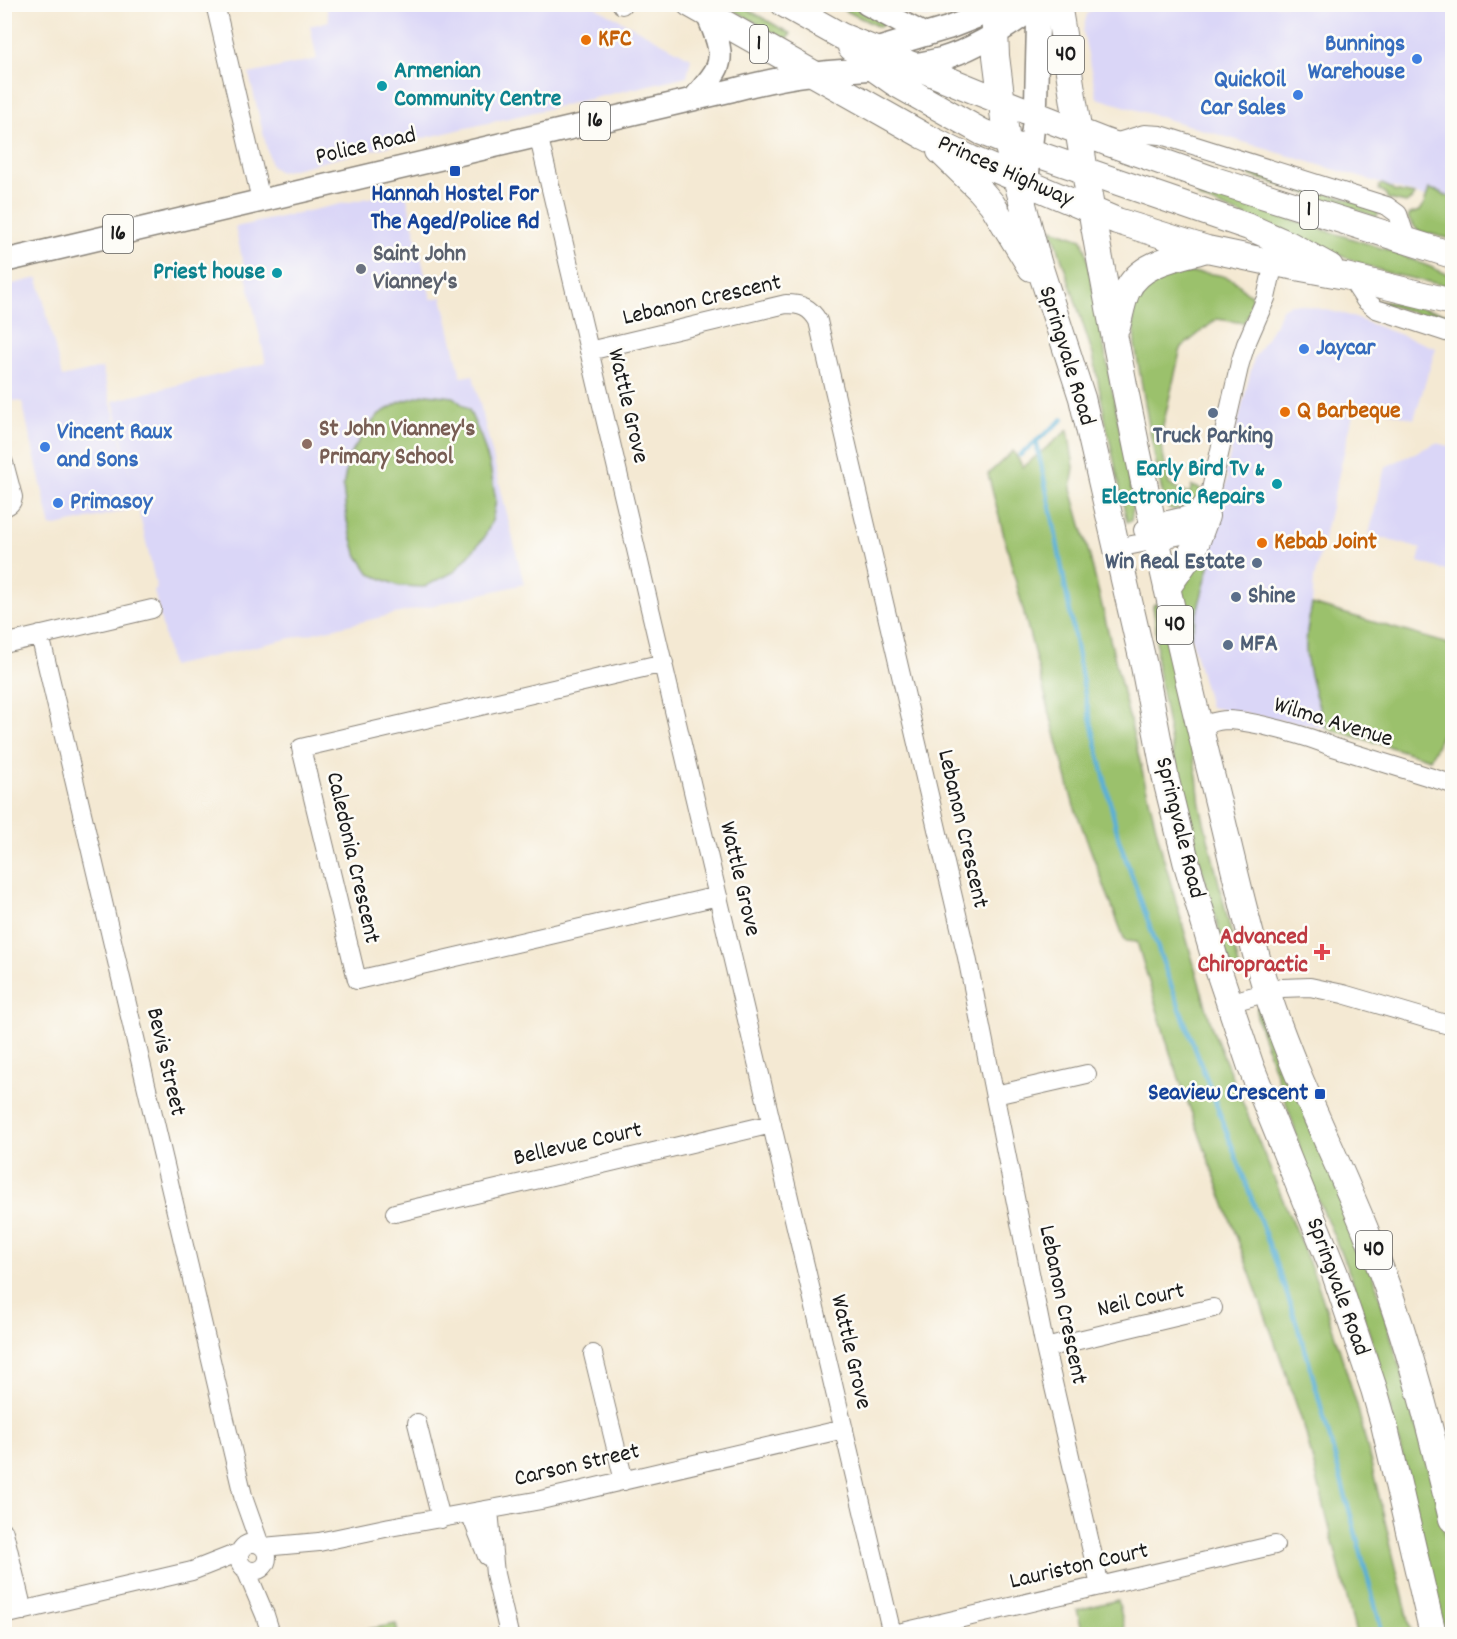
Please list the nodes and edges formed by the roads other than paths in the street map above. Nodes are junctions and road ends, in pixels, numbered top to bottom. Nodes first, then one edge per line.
1 (215, 4) edge
2 (784, 4) edge
3 (867, 4) edge
4 (1039, 4) edge
5 (1046, 4) edge
6 (1058, 4) edge
7 (698, 9) edge
8 (1001, 11) edge
9 (926, 35) junction
10 (869, 58) junction
11 (912, 64) junction
12 (812, 74) junction
13 (694, 99) junction
14 (1000, 102) junction
15 (1035, 115) junction
16 (1079, 132) junction
17 (538, 134) junction
18 (924, 136) junction
19 (1007, 142) junction
20 (1030, 152) junction
21 (1085, 171) junction
22 (1021, 180) junction
23 (261, 200) junction
24 (1092, 210) junction
25 (1207, 249) junction
26 (1452, 255) edge
27 (4, 261) edge
28 (1274, 263) junction
29 (1348, 277) junction
30 (1050, 302) junction
31 (1452, 302) edge
32 (1452, 334) edge
33 (1114, 337) junction
34 (590, 351) junction
35 (4, 463) edge
36 (1208, 504) junction
37 (4, 507) edge
38 (1154, 532) junction
39 (1117, 548) junction
40 (1167, 588) junction
41 (152, 609) dead end
42 (40, 636) junction
43 (4, 644) edge
44 (664, 663) junction
45 (1199, 726) junction
46 (1452, 784) edge
47 (718, 896) junction
48 (1267, 991) junction
49 (1229, 1003) junction
50 (1452, 1026) edge
51 (1087, 1074) dead end
52 (995, 1095) junction
53 (772, 1124) junction
54 (395, 1213) dead end
55 (1213, 1308) dead end
56 (1045, 1348) junction
57 (593, 1354) dead end
58 (417, 1423) dead end
59 (844, 1429) junction
60 (624, 1481) junction
61 (489, 1510) junction
62 (470, 1513) junction
63 (441, 1519) junction
64 (1452, 1519) edge
65 (4, 1532) edge
66 (1275, 1545) dead end
67 (253, 1557) junction
68 (495, 1574) junction
69 (1100, 1586) junction
70 (23, 1611) junction
71 (4, 1615) edge
72 (271, 1635) edge
73 (509, 1635) edge
74 (893, 1635) edge
75 (1433, 1635) edge

1 - 23 street
2 - 10 highway, Princes Highway / 1
3 - 9 main road
4 - 8 main road, 16
5 - 15 main road
6 - 16 highway, Springvale Road / 40
7 - 12 highway, Princes Highway / 1
7 - 13 main road
8 - 9 main road, 16
8 - 11 main road, 16
8 - 14 highway, Springvale Road / 40
9 - 10 main road, 16
10 - 11 highway, Princes Highway / 1
10 - 12 main road, Police Road / 16
10 - 19 highway, Princes Highway
11 - 14 highway, Princes Highway / 1
12 - 13 main road, Police Road / 16
12 - 18 highway, Princes Highway / 1
13 - 17 main road, Police Road / 16
14 - 15 highway, Princes Highway / 1
14 - 19 highway, Springvale Road / 40
15 - 16 highway, Princes Highway / 1
15 - 20 main road
16 - 21 highway, Springvale Road / 40
16 - 26 highway, Princes Highway / 1
17 - 23 main road, Police Road / 16
17 - 34 street, Wattle Grove
18 - 22 highway, Princes Highway / 1
18 - 30 highway
19 - 20 highway, Princes Highway
19 - 22 highway, Springvale Road / 40
20 - 21 highway, Princes Highway
20 - 22 main road
21 - 24 highway, Springvale Road / 40
21 - 29 highway, Princes Highway
22 - 24 highway, Princes Highway / 1
22 - 30 highway, Springvale Road / 40
23 - 27 main road, Police Road / 16
24 - 25 highway, Princes Highway / 1
24 - 33 highway, Springvale Road / 40
25 - 28 highway, Princes Highway / 1
25 - 33 highway
28 - 29 highway, Princes Highway / 1
28 - 36 street
29 - 31 highway, Princes Highway / 1
29 - 32 street, Princes Highway
30 - 39 highway, Springvale Road / 40
33 - 38 highway, Springvale Road / 40
34 - 44 street, Wattle Grove
34 - 52 street, Lebanon Crescent
35 - 37 street
36 - 38 street
36 - 40 highway
38 - 39 street
38 - 40 highway, Springvale Road / 40
39 - 49 highway, Springvale Road / 40
40 - 45 highway, Springvale Road / 40
41 - 42 street
42 - 43 street
42 - 67 street, Bevis Street
44 - 47 street, Wattle Grove
44 - 47 street, Caledonia Crescent
45 - 46 street, Wilma Avenue
45 - 48 highway, Springvale Road / 40
47 - 53 street, Wattle Grove
48 - 49 street
48 - 50 street
48 - 64 highway, Springvale Road / 40
49 - 75 highway, Springvale Road / 40
51 - 52 street
52 - 56 street, Lebanon Crescent
53 - 54 street, Bellevue Court
53 - 59 street, Wattle Grove
55 - 56 street, Neil Court
56 - 69 street, Lebanon Crescent
57 - 60 street
58 - 63 street
59 - 60 street, Carson Street
59 - 74 street, Wattle Grove
60 - 61 street, Carson Street
61 - 62 street, Carson Street
61 - 68 street
62 - 63 street, Carson Street
62 - 68 street
63 - 67 street, Carson Street
65 - 70 street
66 - 69 street, Lauriston Court
67 - 70 street, Carson Street
67 - 72 street, Bevis Street
68 - 73 street
69 - 74 street, Lauriston Court
70 - 71 street, Carson Street

